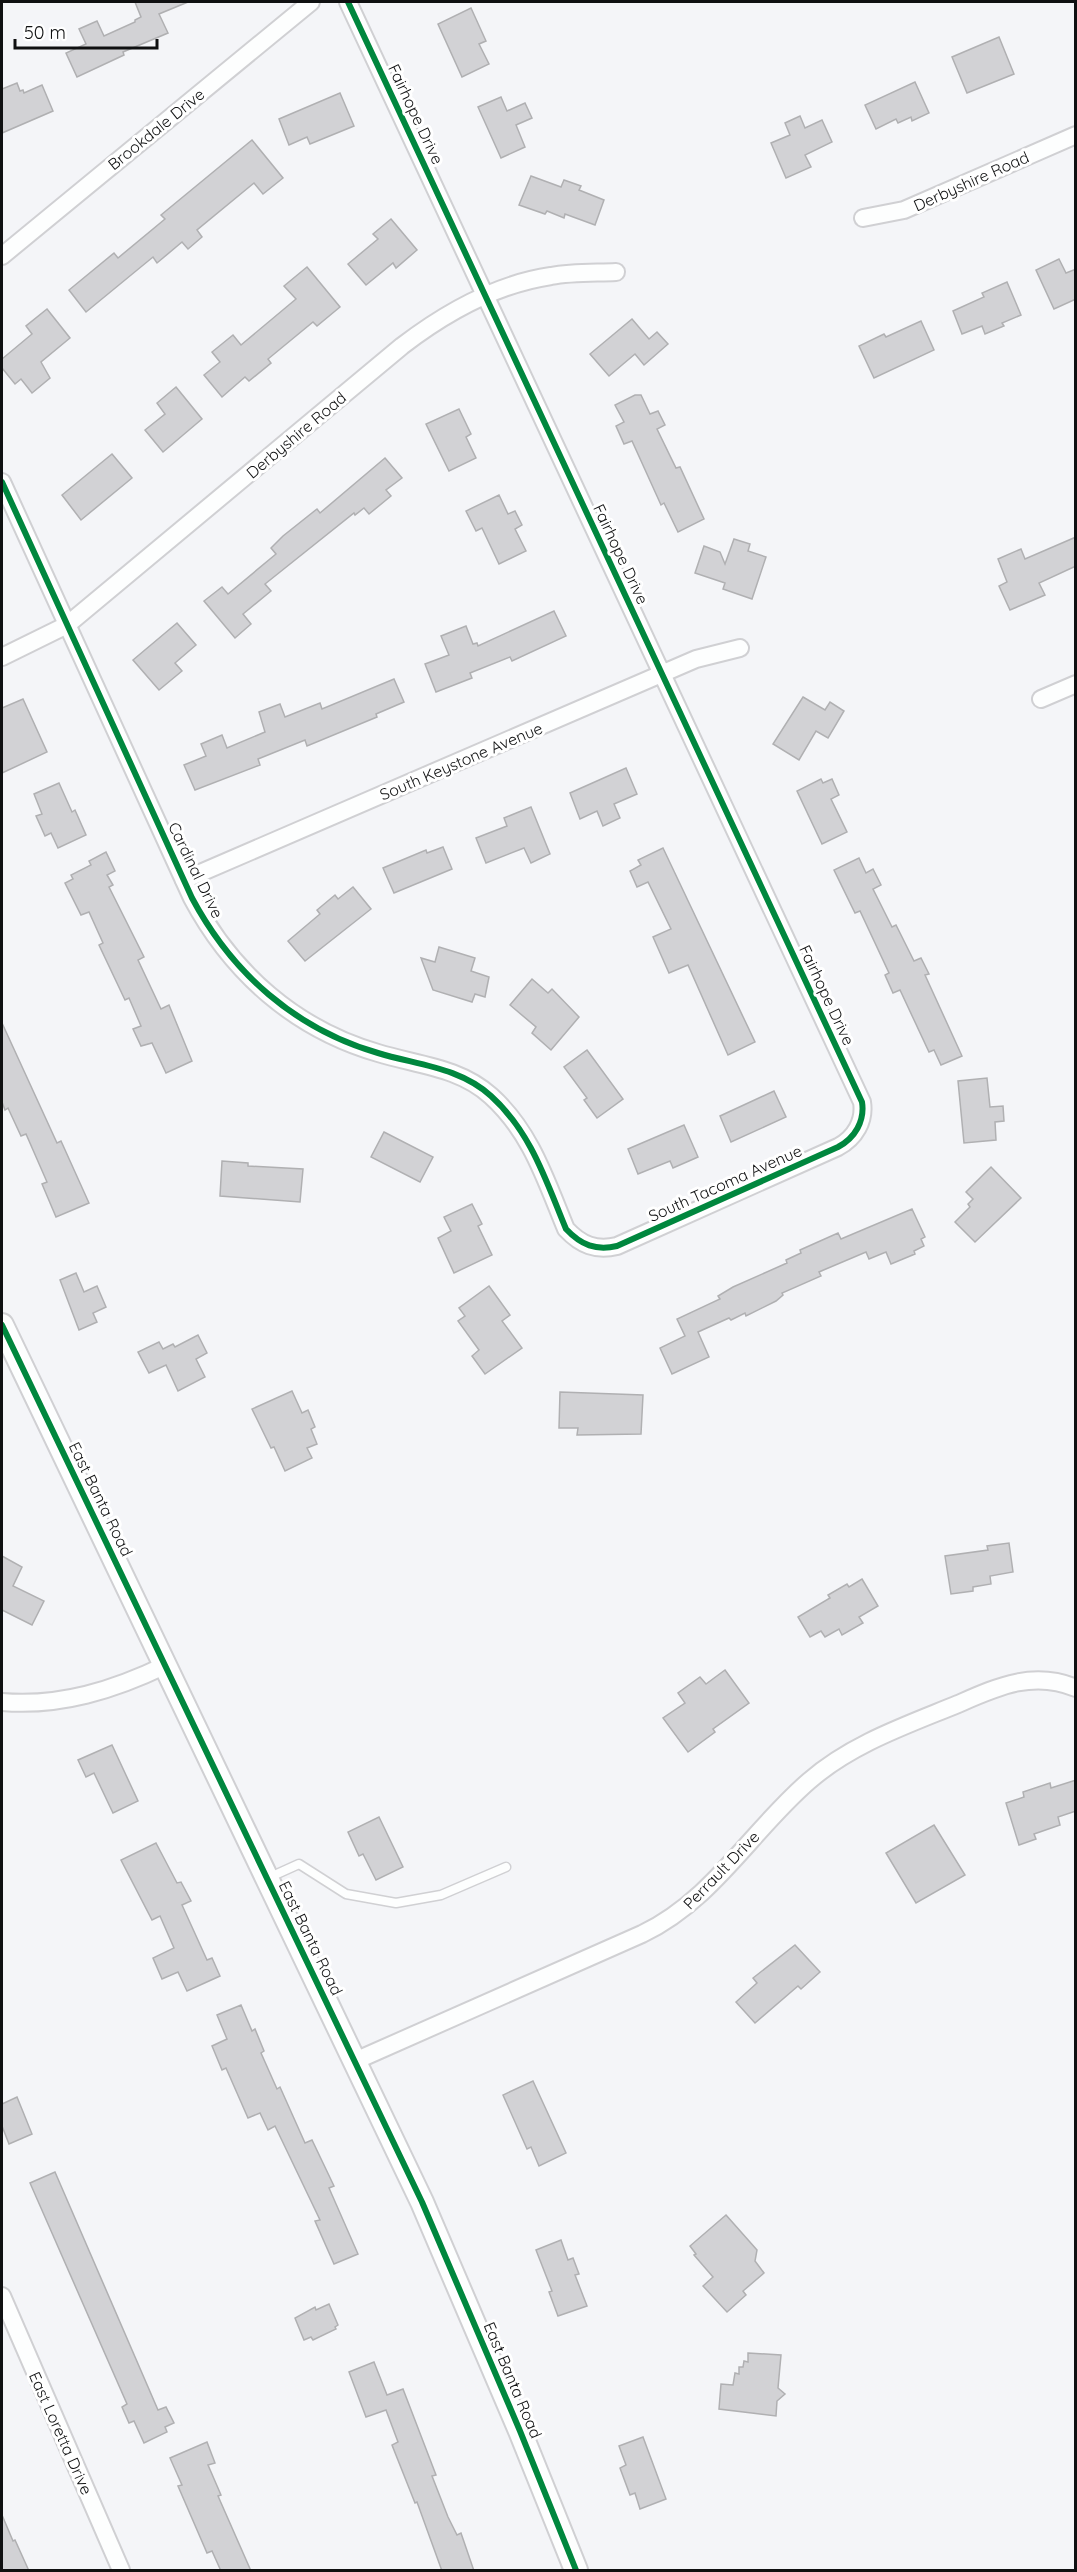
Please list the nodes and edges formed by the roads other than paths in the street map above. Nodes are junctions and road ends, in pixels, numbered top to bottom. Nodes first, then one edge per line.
1 (311, 2) edge
2 (348, 2) edge
3 (1076, 135) edge
4 (863, 218) dead end
5 (2, 256) edge
6 (616, 273) dead end
7 (486, 297) junction
8 (2, 482) edge
9 (67, 625) junction
10 (740, 648) dead end
11 (2, 657) edge
12 (663, 675) junction
13 (1076, 684) edge
14 (1041, 699) dead end
15 (184, 880) junction
16 (861, 1120) joint
17 (587, 1245) joint
18 (2, 1325) edge
19 (166, 1665) junction
20 (1076, 1688) edge
21 (2, 1702) edge
22 (506, 1867) dead end
23 (267, 1878) junction
24 (355, 2061) junction
25 (2, 2296) edge
26 (121, 2571) edge
27 (576, 2571) edge

1 - 5 street, Brookdale Drive
2 - 7 street, Fairhope Drive
3 - 4 street, Derbyshire Road
6 - 7 street, Derbyshire Road
7 - 9 street, Derbyshire Road
7 - 12 street, Fairhope Drive
8 - 9 street, Cardinal Drive
9 - 11 street, Derbyshire Road
9 - 15 street, Cardinal Drive
10 - 12 street, South Keystone Avenue
12 - 15 street, South Keystone Avenue
12 - 16 street, Fairhope Drive
13 - 14 street
15 - 17 street, Cardinal Drive
16 - 17 street, South Tacoma Avenue
18 - 19 street, East Banta Road
19 - 21 street
19 - 23 street, East Banta Road
20 - 24 street, Perrault Drive
22 - 23 lane
23 - 24 street, East Banta Road
24 - 27 street, East Banta Road
25 - 26 street, East Loretta Drive

